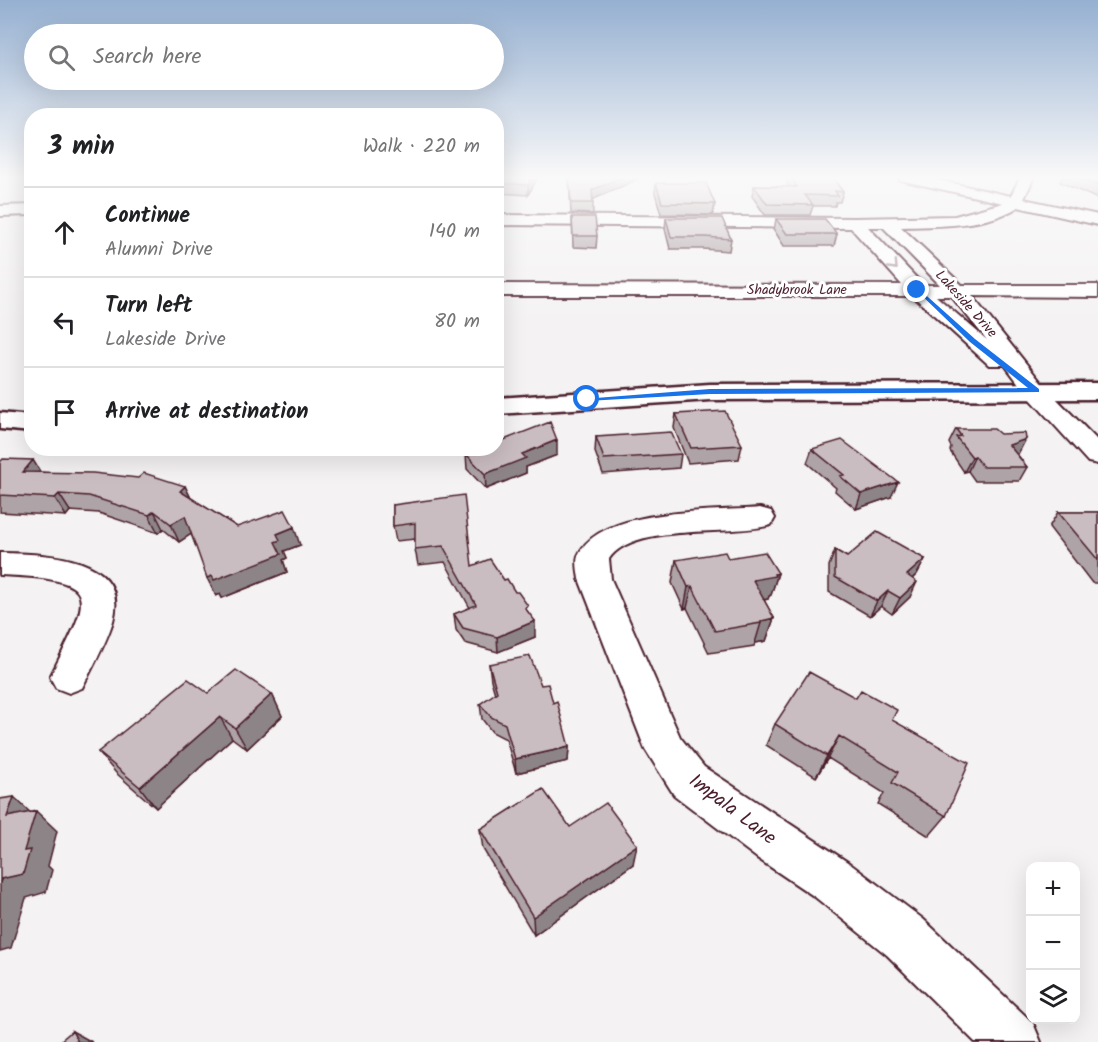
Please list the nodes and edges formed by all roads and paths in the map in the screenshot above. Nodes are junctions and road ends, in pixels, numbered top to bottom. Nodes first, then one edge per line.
1 (857, 226) edge
2 (891, 226) edge
3 (504, 290) edge
4 (917, 290) junction
5 (956, 290) junction
6 (1098, 291) edge
7 (1036, 391) junction
8 (1098, 391) edge
9 (504, 405) edge
10 (0, 421) edge
11 (24, 423) edge
12 (1098, 456) edge
13 (760, 518) dead end
14 (0, 564) edge
15 (69, 677) dead end
16 (1014, 1042) edge

1 -> 4 street, Lakeside Drive
2 - 5 street, Lakeside Drive
3 - 4 street, Shadybrook Lane
4 - 5 street, Shadybrook Lane
4 - 7 street, Lakeside Drive
5 - 6 street, Shadybrook Lane
5 - 7 street, Lakeside Drive
7 - 8 main road
7 - 9 main road
7 - 12 street, Lakeside Drive
10 - 11 main road
13 - 16 street, Impala Lane
14 - 15 street

